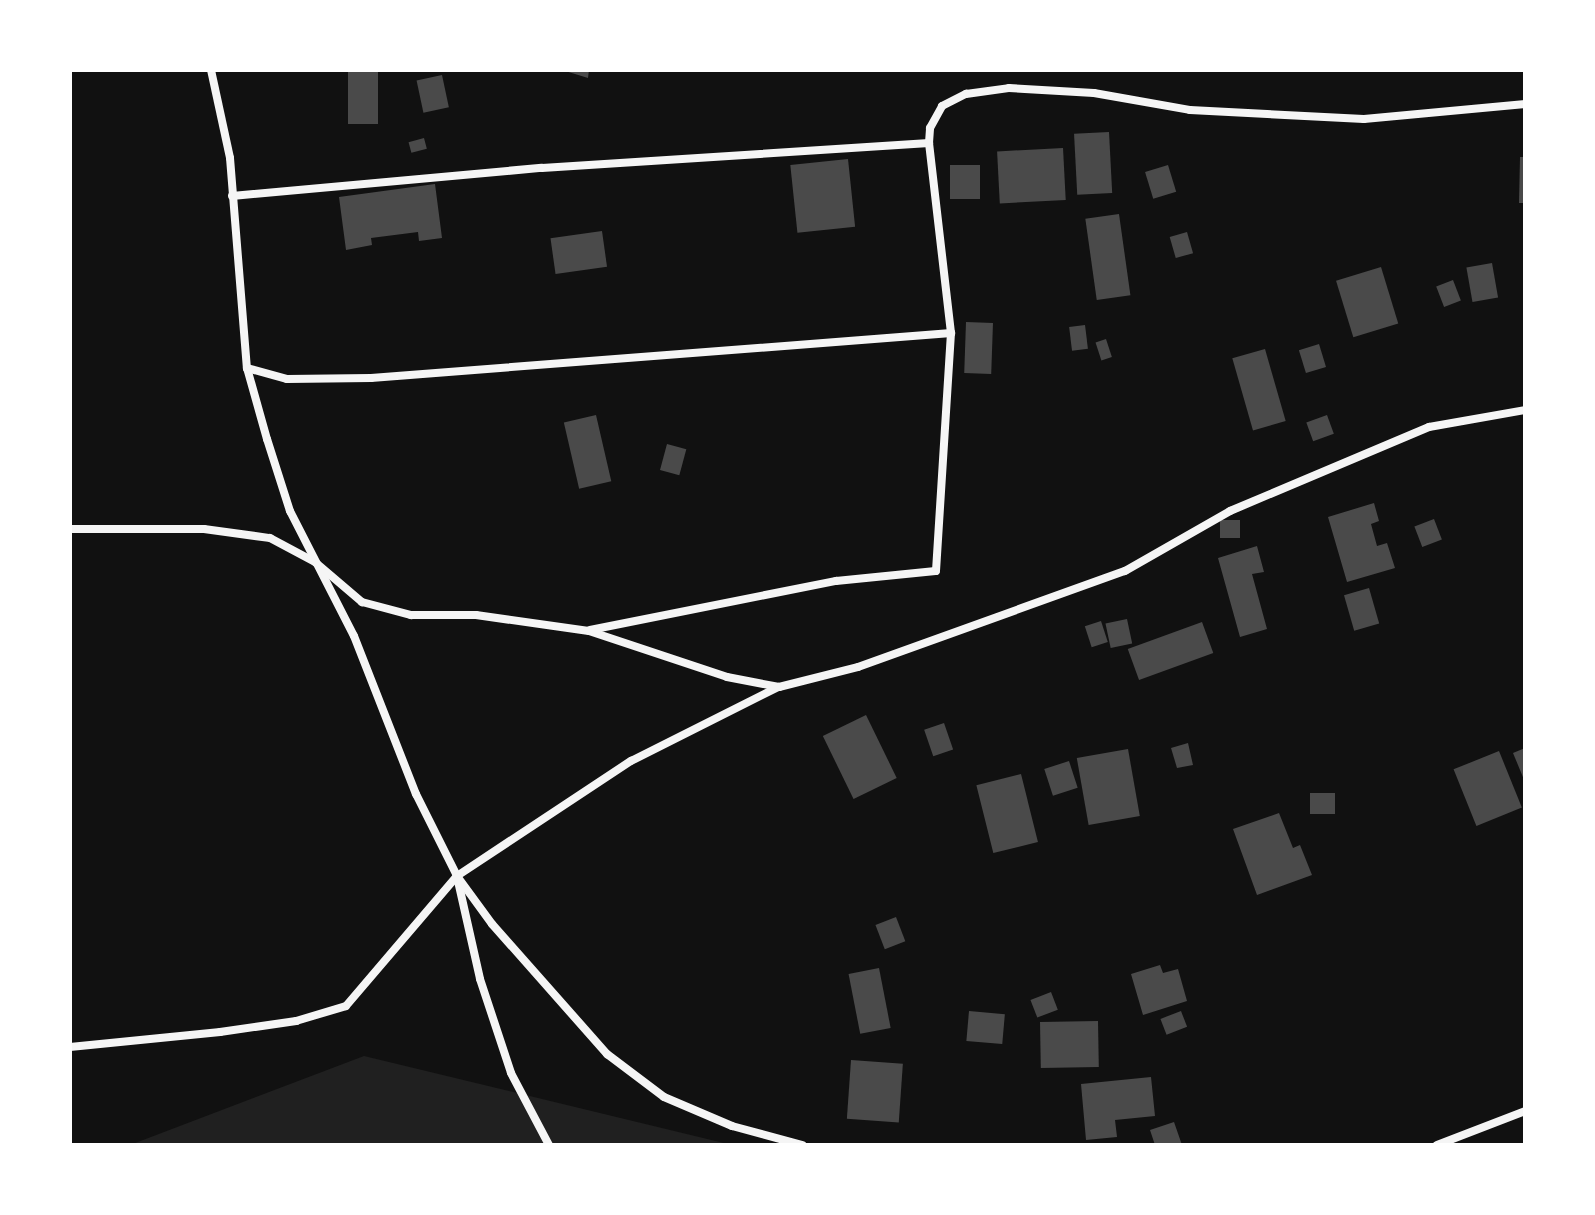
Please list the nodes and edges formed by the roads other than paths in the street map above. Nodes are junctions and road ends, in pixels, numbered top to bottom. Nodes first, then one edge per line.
1 (211, 70) edge
2 (1525, 104) edge
3 (929, 143) junction
4 (232, 196) junction
5 (951, 333) junction
6 (247, 368) junction
7 (1525, 410) edge
8 (70, 529) edge
9 (315, 562) junction
10 (589, 631) junction
11 (779, 687) junction
12 (457, 876) junction
13 (70, 1047) edge
14 (1525, 1111) edge
15 (549, 1145) edge
16 (802, 1145) edge
17 (1437, 1145) edge

1 - 4 street
2 - 3 street
3 - 4 street
3 - 5 street
4 - 6 street
5 - 6 street
5 - 10 street
6 - 9 street
7 - 11 street
8 - 9 street
9 - 10 street
9 - 12 street
10 - 11 street
11 - 12 street
12 - 13 street
12 - 15 street
12 - 16 street
14 - 17 street

